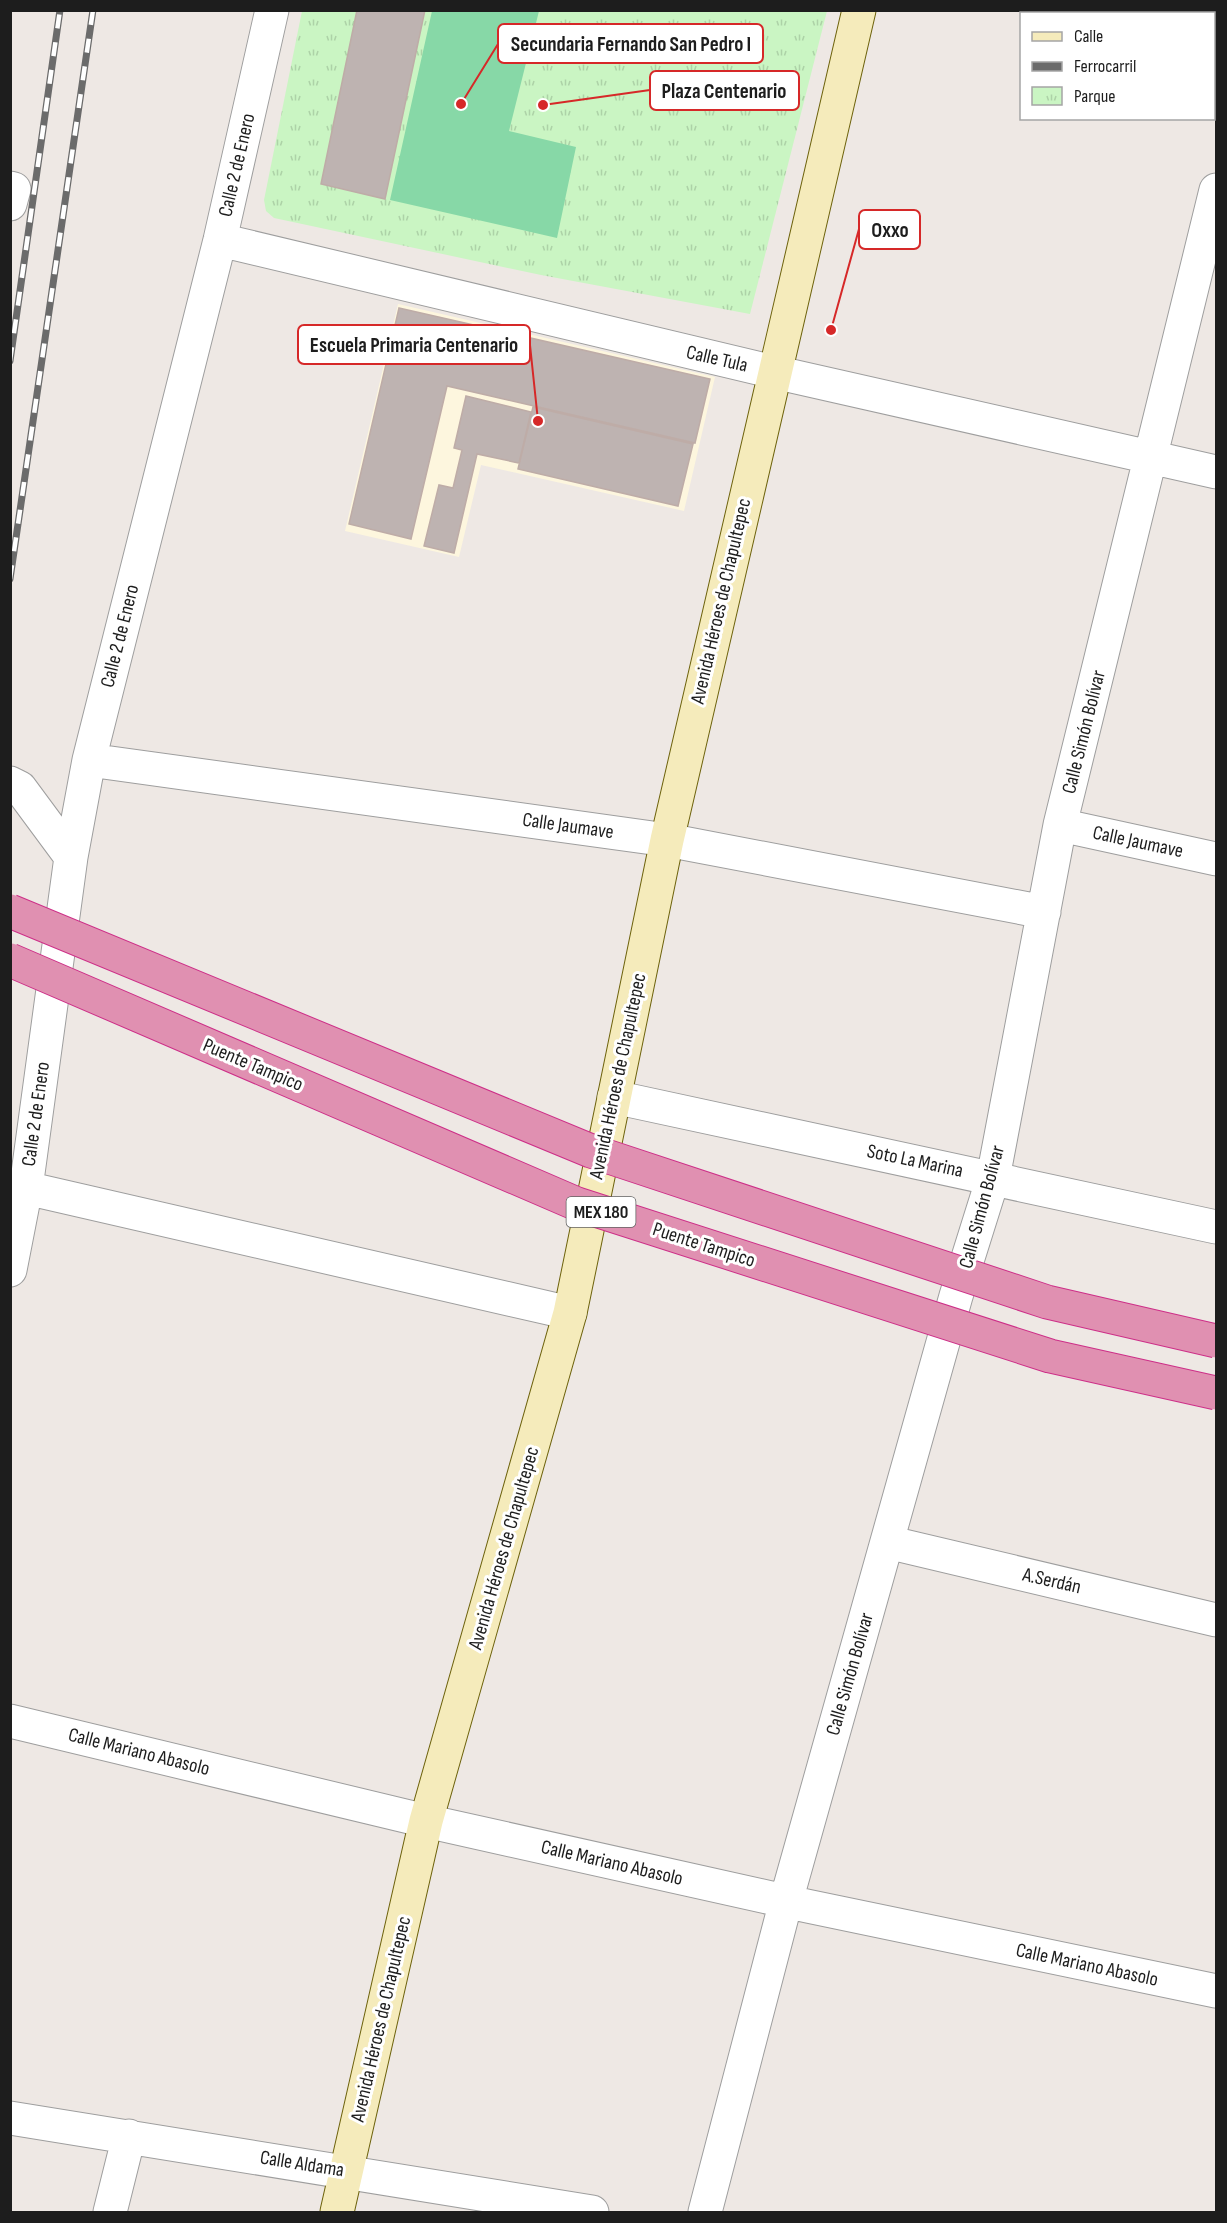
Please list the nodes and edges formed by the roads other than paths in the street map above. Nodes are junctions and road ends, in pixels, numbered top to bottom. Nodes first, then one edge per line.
1 (272, 10) edge
2 (859, 10) edge
3 (1216, 190) edge
4 (220, 240) junction
5 (774, 372) junction
6 (1152, 458) junction
7 (1216, 472) edge
8 (89, 760) junction
9 (10, 783) edge
10 (1060, 825) junction
11 (667, 840) junction
12 (71, 857) junction
13 (1216, 859) edge
14 (10, 911) edge
15 (1044, 912) junction
16 (10, 960) edge
17 (614, 1097) junction
18 (993, 1178) junction
19 (26, 1188) junction
20 (1216, 1227) edge
21 (10, 1270) edge
22 (570, 1313) junction
23 (1216, 1341) edge
24 (1216, 1393) edge
25 (887, 1542) junction
26 (1216, 1620) edge
27 (10, 1721) edge
28 (426, 1821) junction
29 (786, 1901) junction
30 (1216, 1991) edge
31 (10, 2118) edge
32 (129, 2136) junction
33 (347, 2172) junction
34 (553, 2209) edge
35 (110, 2212) edge
36 (337, 2212) edge
37 (592, 2212) edge
38 (705, 2212) edge

1 - 4 street, Calle 2 de Enero
2 - 5 street, Avenida Héroes de Chapultepec
3 - 6 street, Calle Simón Bolívar
4 - 5 street, Calle Tula
4 - 8 street, Calle 2 de Enero
5 - 6 street, Calle Tula
5 - 11 street, Avenida Héroes de Chapultepec
6 - 7 street, Calle Tula
6 - 10 street, Calle Simón Bolívar
8 - 11 street, Calle Jaumave
8 - 12 street, Calle 2 de Enero
9 - 12 street
10 - 13 street, Calle Jaumave
10 - 15 street, Calle Simón Bolívar
11 - 15 street, Calle Jaumave
11 - 17 street, Avenida Héroes de Chapultepec
12 - 19 street, Calle 2 de Enero
14 - 23 highway, bridge
15 - 18 street, Calle Simón Bolívar
16 - 24 highway, Puente Tampico / MEX 180, bridge
17 - 18 street, Soto La Marina
17 - 22 street, Avenida Héroes de Chapultepec
18 - 20 street, Soto La Marina
18 - 25 street, Calle Simón Bolívar
19 - 21 street, Calle 2 de Enero
19 - 22 street
22 - 28 street, Avenida Héroes de Chapultepec
25 - 26 street, A.Serdán
25 - 29 street, Calle Simón Bolívar
27 - 28 street, Calle Mariano Abasolo
28 - 29 street, Calle Mariano Abasolo
28 - 33 street, Avenida Héroes de Chapultepec
29 - 30 street, Calle Mariano Abasolo
29 - 38 street, Calle Simón Bolívar
31 - 32 street, Calle Aldama
32 - 33 street, Calle Aldama
32 - 35 street
33 - 34 street, Calle Aldama
33 - 36 street, Avenida Héroes de Chapultepec
34 - 37 street, Calle Aldama

